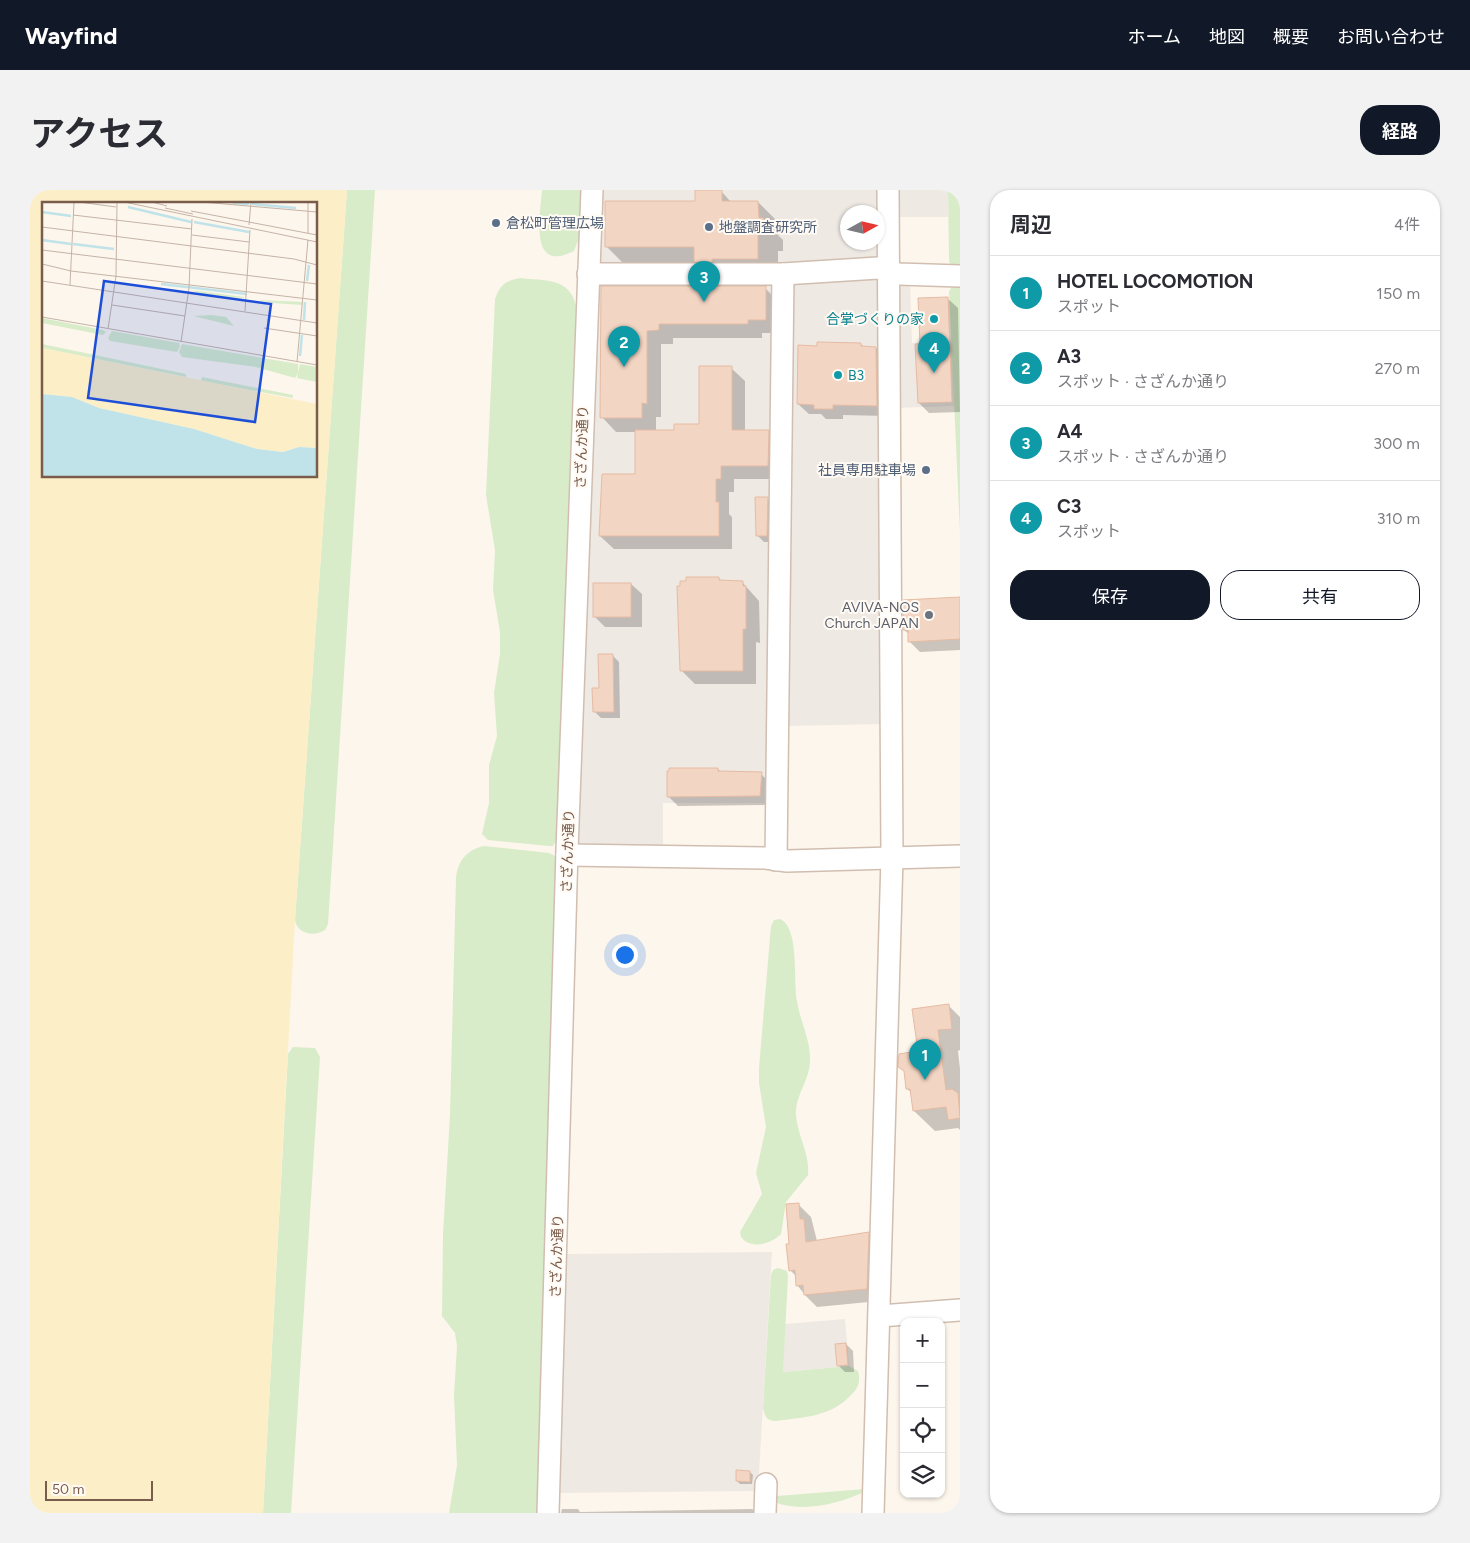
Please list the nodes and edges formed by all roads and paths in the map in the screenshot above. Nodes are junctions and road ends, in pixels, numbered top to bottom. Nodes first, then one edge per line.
1 (592, 190) edge
2 (888, 190) edge
3 (889, 271) junction
4 (588, 274) junction
5 (783, 274) junction
6 (960, 276) edge
7 (567, 855) junction
8 (960, 856) edge
9 (892, 858) junction
10 (776, 860) junction
11 (960, 1310) edge
12 (880, 1316) junction
13 (766, 1484) dead end
14 (548, 1513) edge
15 (766, 1513) edge
16 (873, 1513) edge

1 - 4 street, さざんか通り
2 - 3 street
3 - 5 street
3 - 6 street
3 - 9 street
4 - 5 street
4 - 7 street, さざんか通り
5 - 10 street
7 - 10 street
7 - 14 street, さざんか通り
8 - 9 street
9 - 10 street
9 - 12 street
11 - 12 street
12 - 16 street
13 - 15 street

